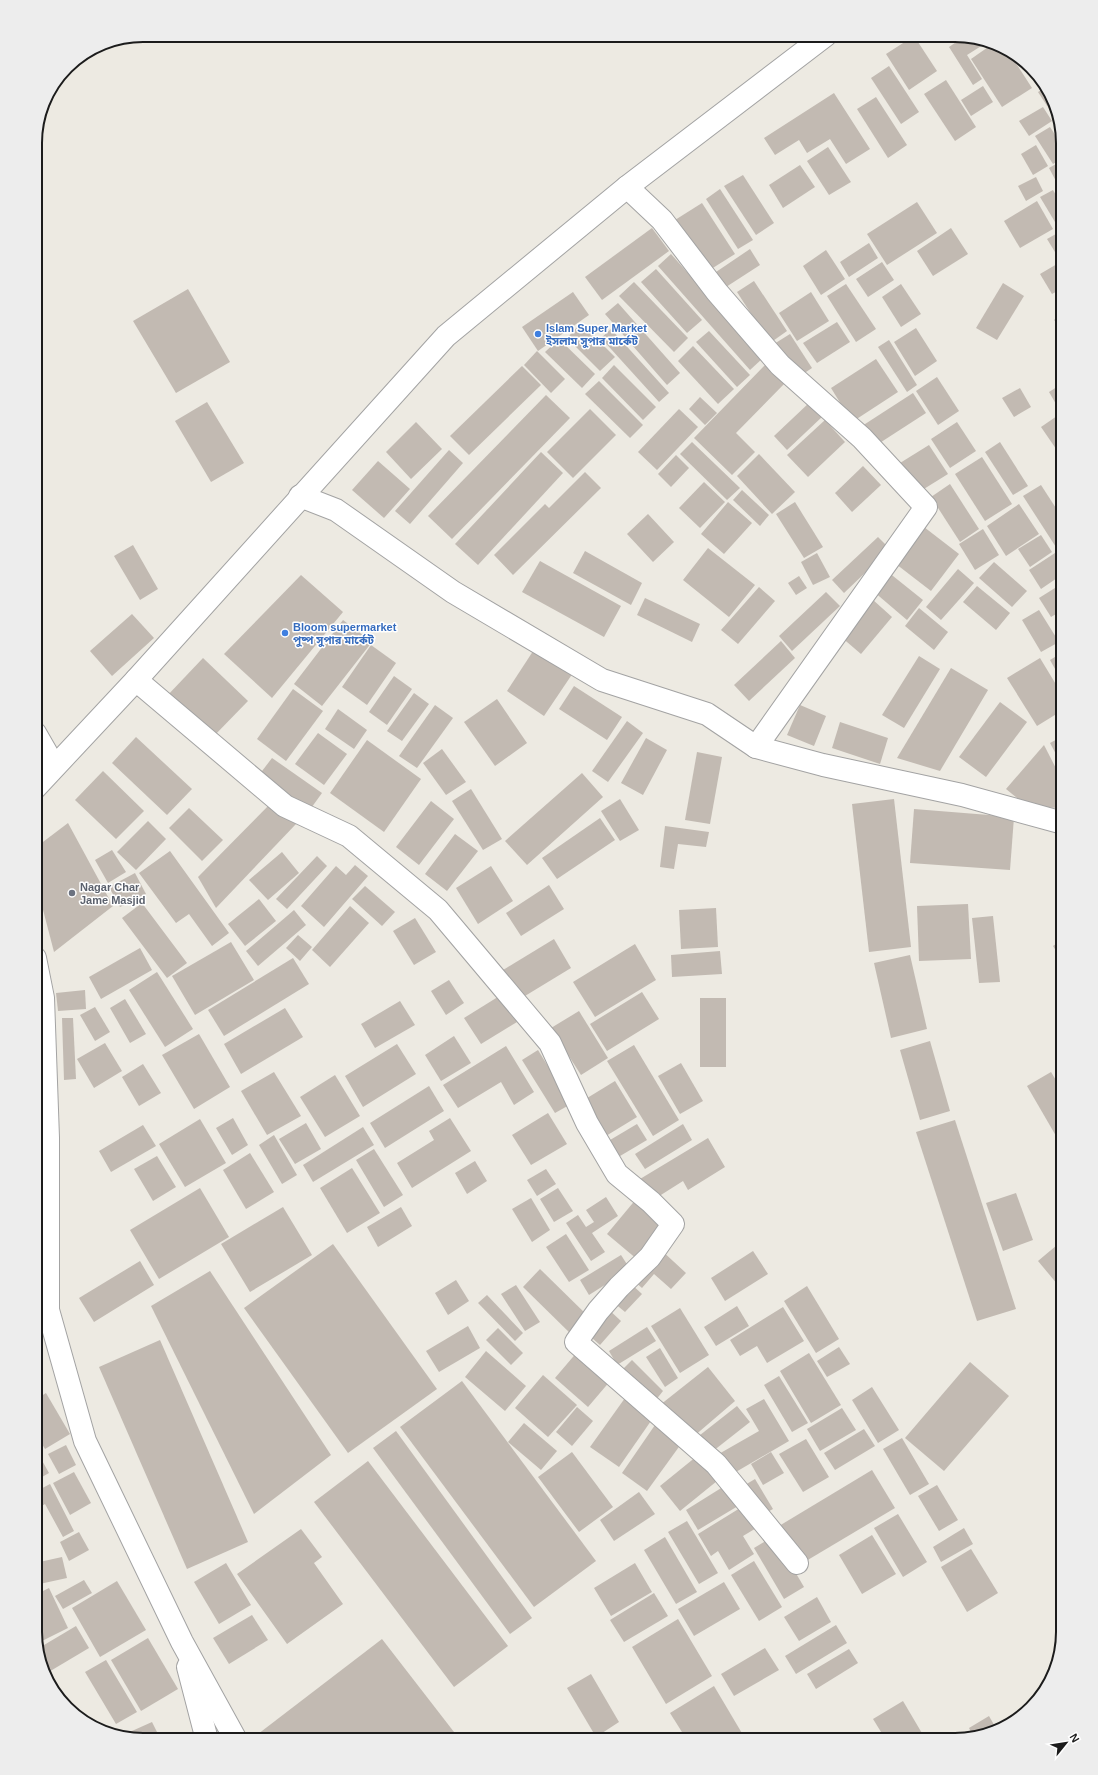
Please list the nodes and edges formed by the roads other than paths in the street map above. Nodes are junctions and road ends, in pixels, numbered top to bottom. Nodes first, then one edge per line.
1 (817, 42) edge
2 (628, 187) junction
3 (300, 496) junction
4 (136, 680) junction
5 (42, 745) edge
6 (756, 747) junction
7 (54, 766) junction
8 (42, 780) edge
9 (1056, 821) edge
10 (42, 993) edge
11 (797, 1563) dead end
12 (182, 1642) junction
13 (205, 1733) edge
14 (232, 1733) edge

1 - 2 street
2 - 3 street
2 - 6 street
3 - 4 street
3 - 6 street
4 - 7 street
4 - 11 street
5 - 7 street
6 - 9 street
7 - 8 street
10 - 12 street
12 - 13 street
12 - 14 street

